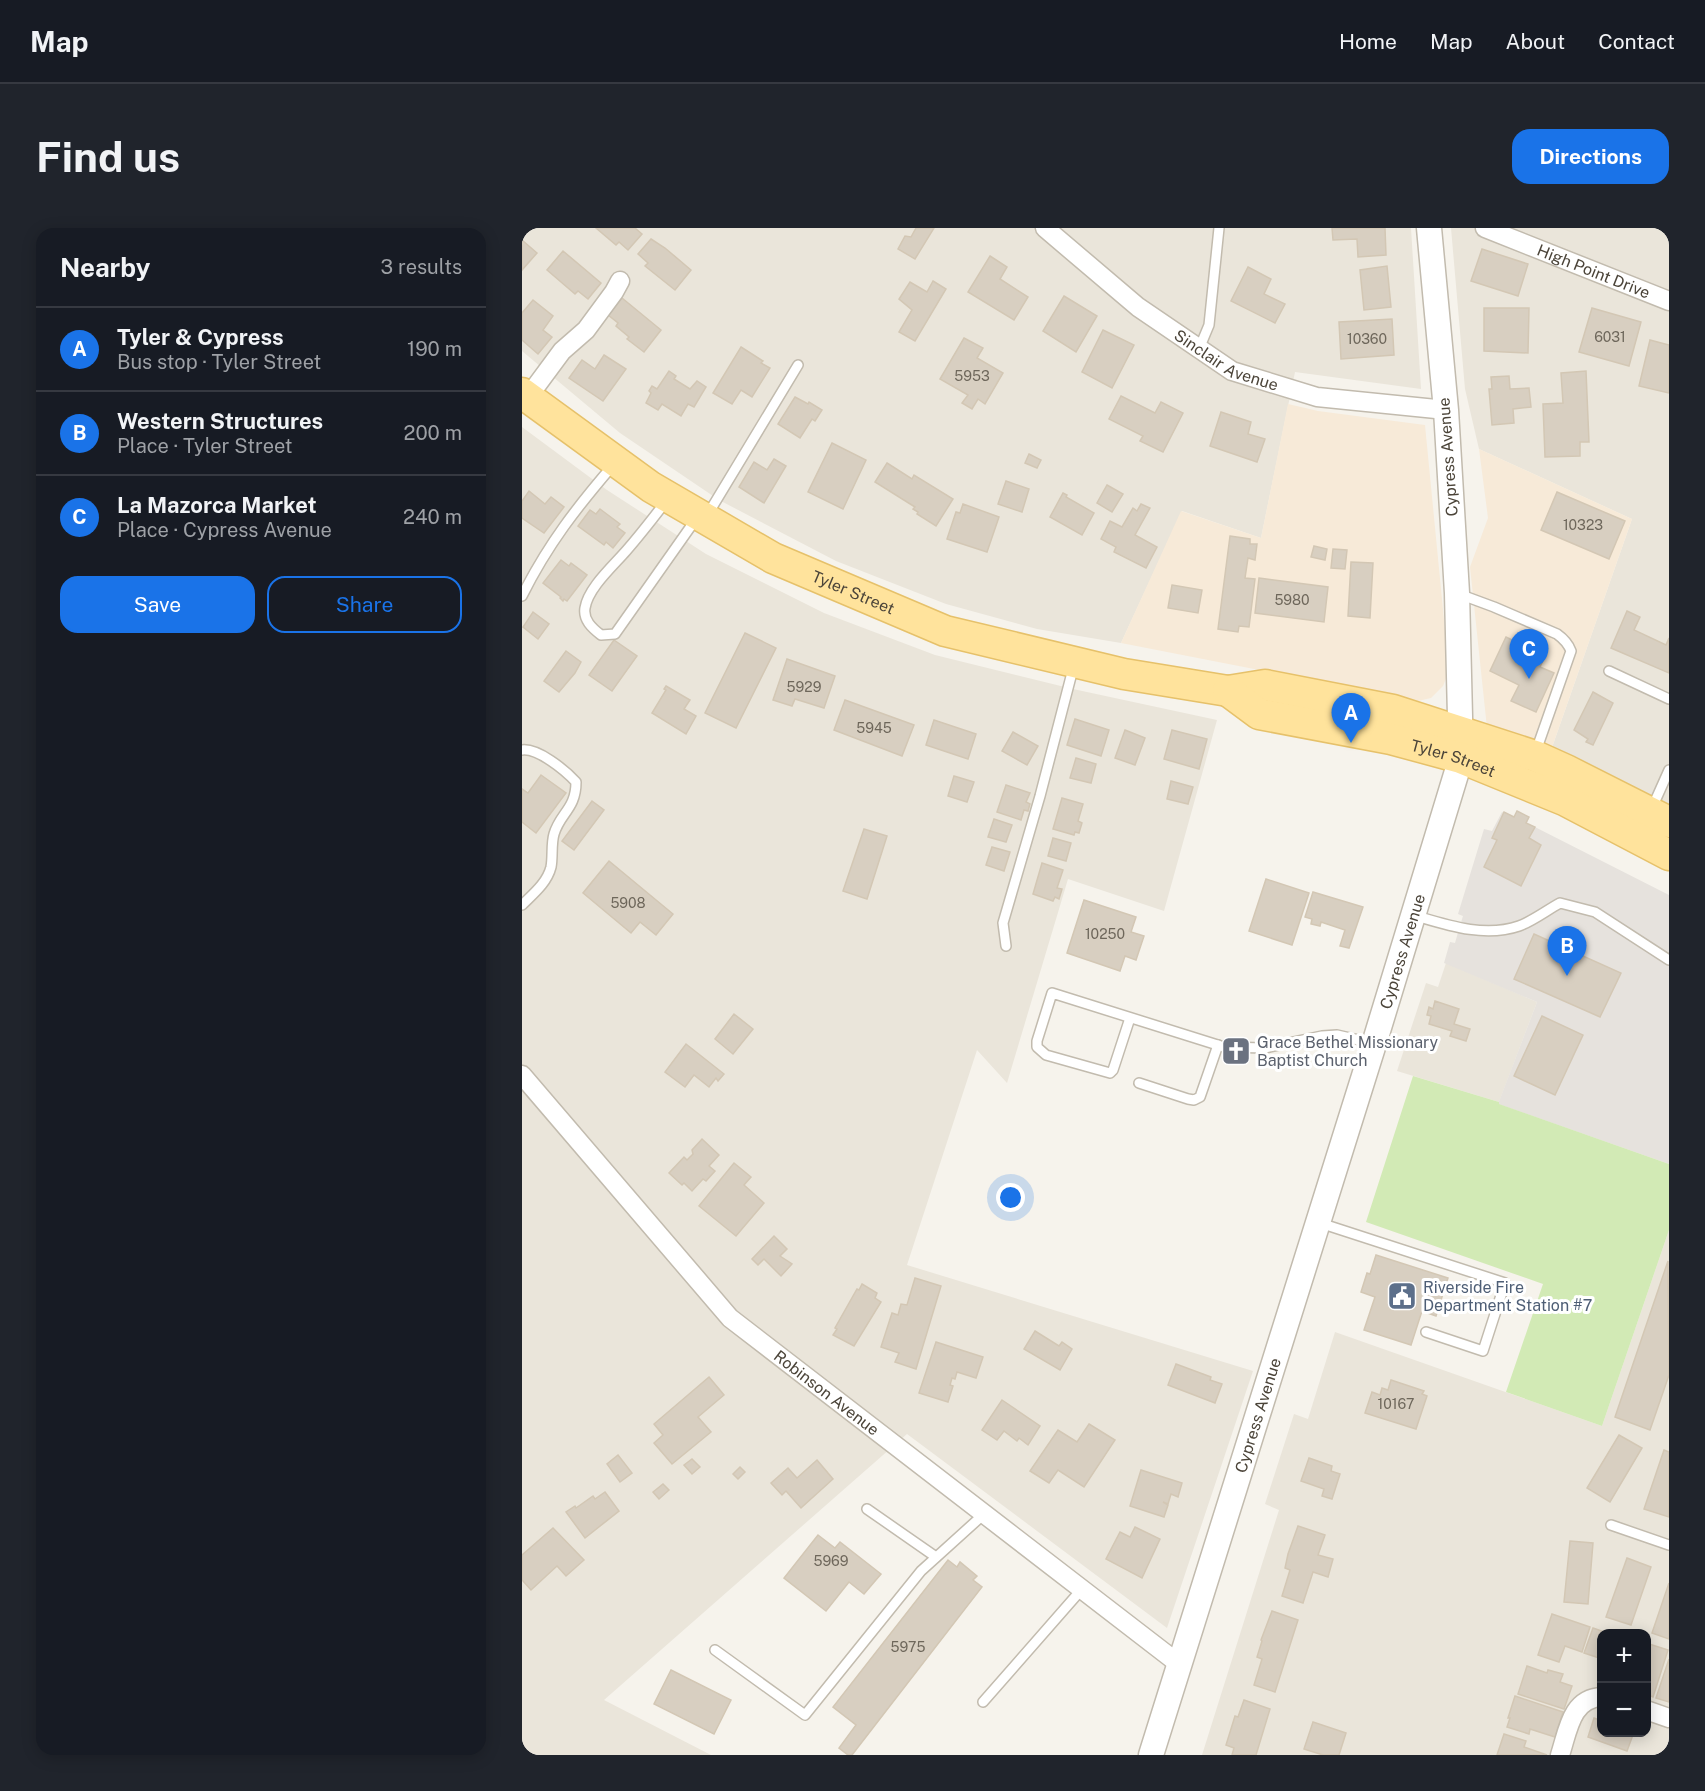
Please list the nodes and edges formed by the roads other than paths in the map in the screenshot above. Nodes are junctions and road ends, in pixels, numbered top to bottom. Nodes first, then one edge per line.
1 (1045, 228) edge
2 (1219, 228) edge
3 (1429, 228) edge
4 (1485, 228) edge
5 (620, 281) dead end
6 (1669, 301) edge
7 (1199, 349) junction
8 (798, 365) dead end
9 (525, 395) edge
10 (1446, 410) junction
11 (616, 462) junction
12 (669, 498) junction
13 (702, 517) junction
14 (1456, 593) junction
15 (522, 596) edge
16 (1075, 663) junction
17 (1609, 671) dead end
18 (1669, 699) edge
19 (1460, 745) junction
20 (522, 750) edge
21 (1535, 756) junction
22 (1669, 770) edge
23 (1660, 817) edge
24 (1669, 855) edge
25 (522, 905) edge
26 (1413, 915) junction
27 (1006, 946) dead end
28 (1669, 960) edge
29 (1130, 1017) junction
30 (1374, 1044) junction
31 (1218, 1045) junction
32 (522, 1075) edge
33 (1139, 1083) dead end
34 (1318, 1222) junction
35 (1426, 1332) dead end
36 (867, 1509) dead end
37 (984, 1514) junction
38 (1611, 1525) dead end
39 (1669, 1545) edge
40 (936, 1557) junction
41 (1082, 1589) junction
42 (716, 1650) dead end
43 (1179, 1664) junction
44 (1593, 1699) edge
45 (983, 1702) dead end
46 (1651, 1711) edge
47 (1669, 1718) edge
48 (1151, 1755) edge
49 (1560, 1755) edge

1 - 7 street, Sinclair Avenue
2 - 7 lane
3 - 10 street, Cypress Avenue
4 - 6 street, High Point Drive
5 - 9 street
7 - 10 street, Sinclair Avenue
8 - 13 lane
9 - 11 main road, Tyler Street
10 - 14 street, Cypress Avenue
11 - 12 main road, Tyler Street
11 - 15 lane
12 - 13 main road, Tyler Street
12 - 13 lane
13 - 16 main road, Tyler Street
14 - 19 street, Cypress Avenue
14 - 21 lane
16 - 19 main road, Tyler Street
16 - 27 lane
17 - 18 lane
19 - 21 main road, Tyler Street
19 - 24 main road, Tyler Street
19 - 26 street, Cypress Avenue
20 - 25 lane
21 - 23 main road, Tyler Street
22 - 23 lane
26 - 28 lane
26 - 30 street, Cypress Avenue
29 - 29 lane
29 - 31 lane
30 - 31 lane
30 - 34 street, Cypress Avenue
31 - 33 lane
32 - 37 street, Robinson Avenue
34 - 35 lane
34 - 43 street, Cypress Avenue
36 - 40 lane
37 - 40 lane
37 - 41 street, Robinson Avenue
38 - 39 lane
40 - 42 lane
41 - 43 street, Robinson Avenue
41 - 45 lane
43 - 48 street, Cypress Avenue
44 - 49 street
46 - 47 street

